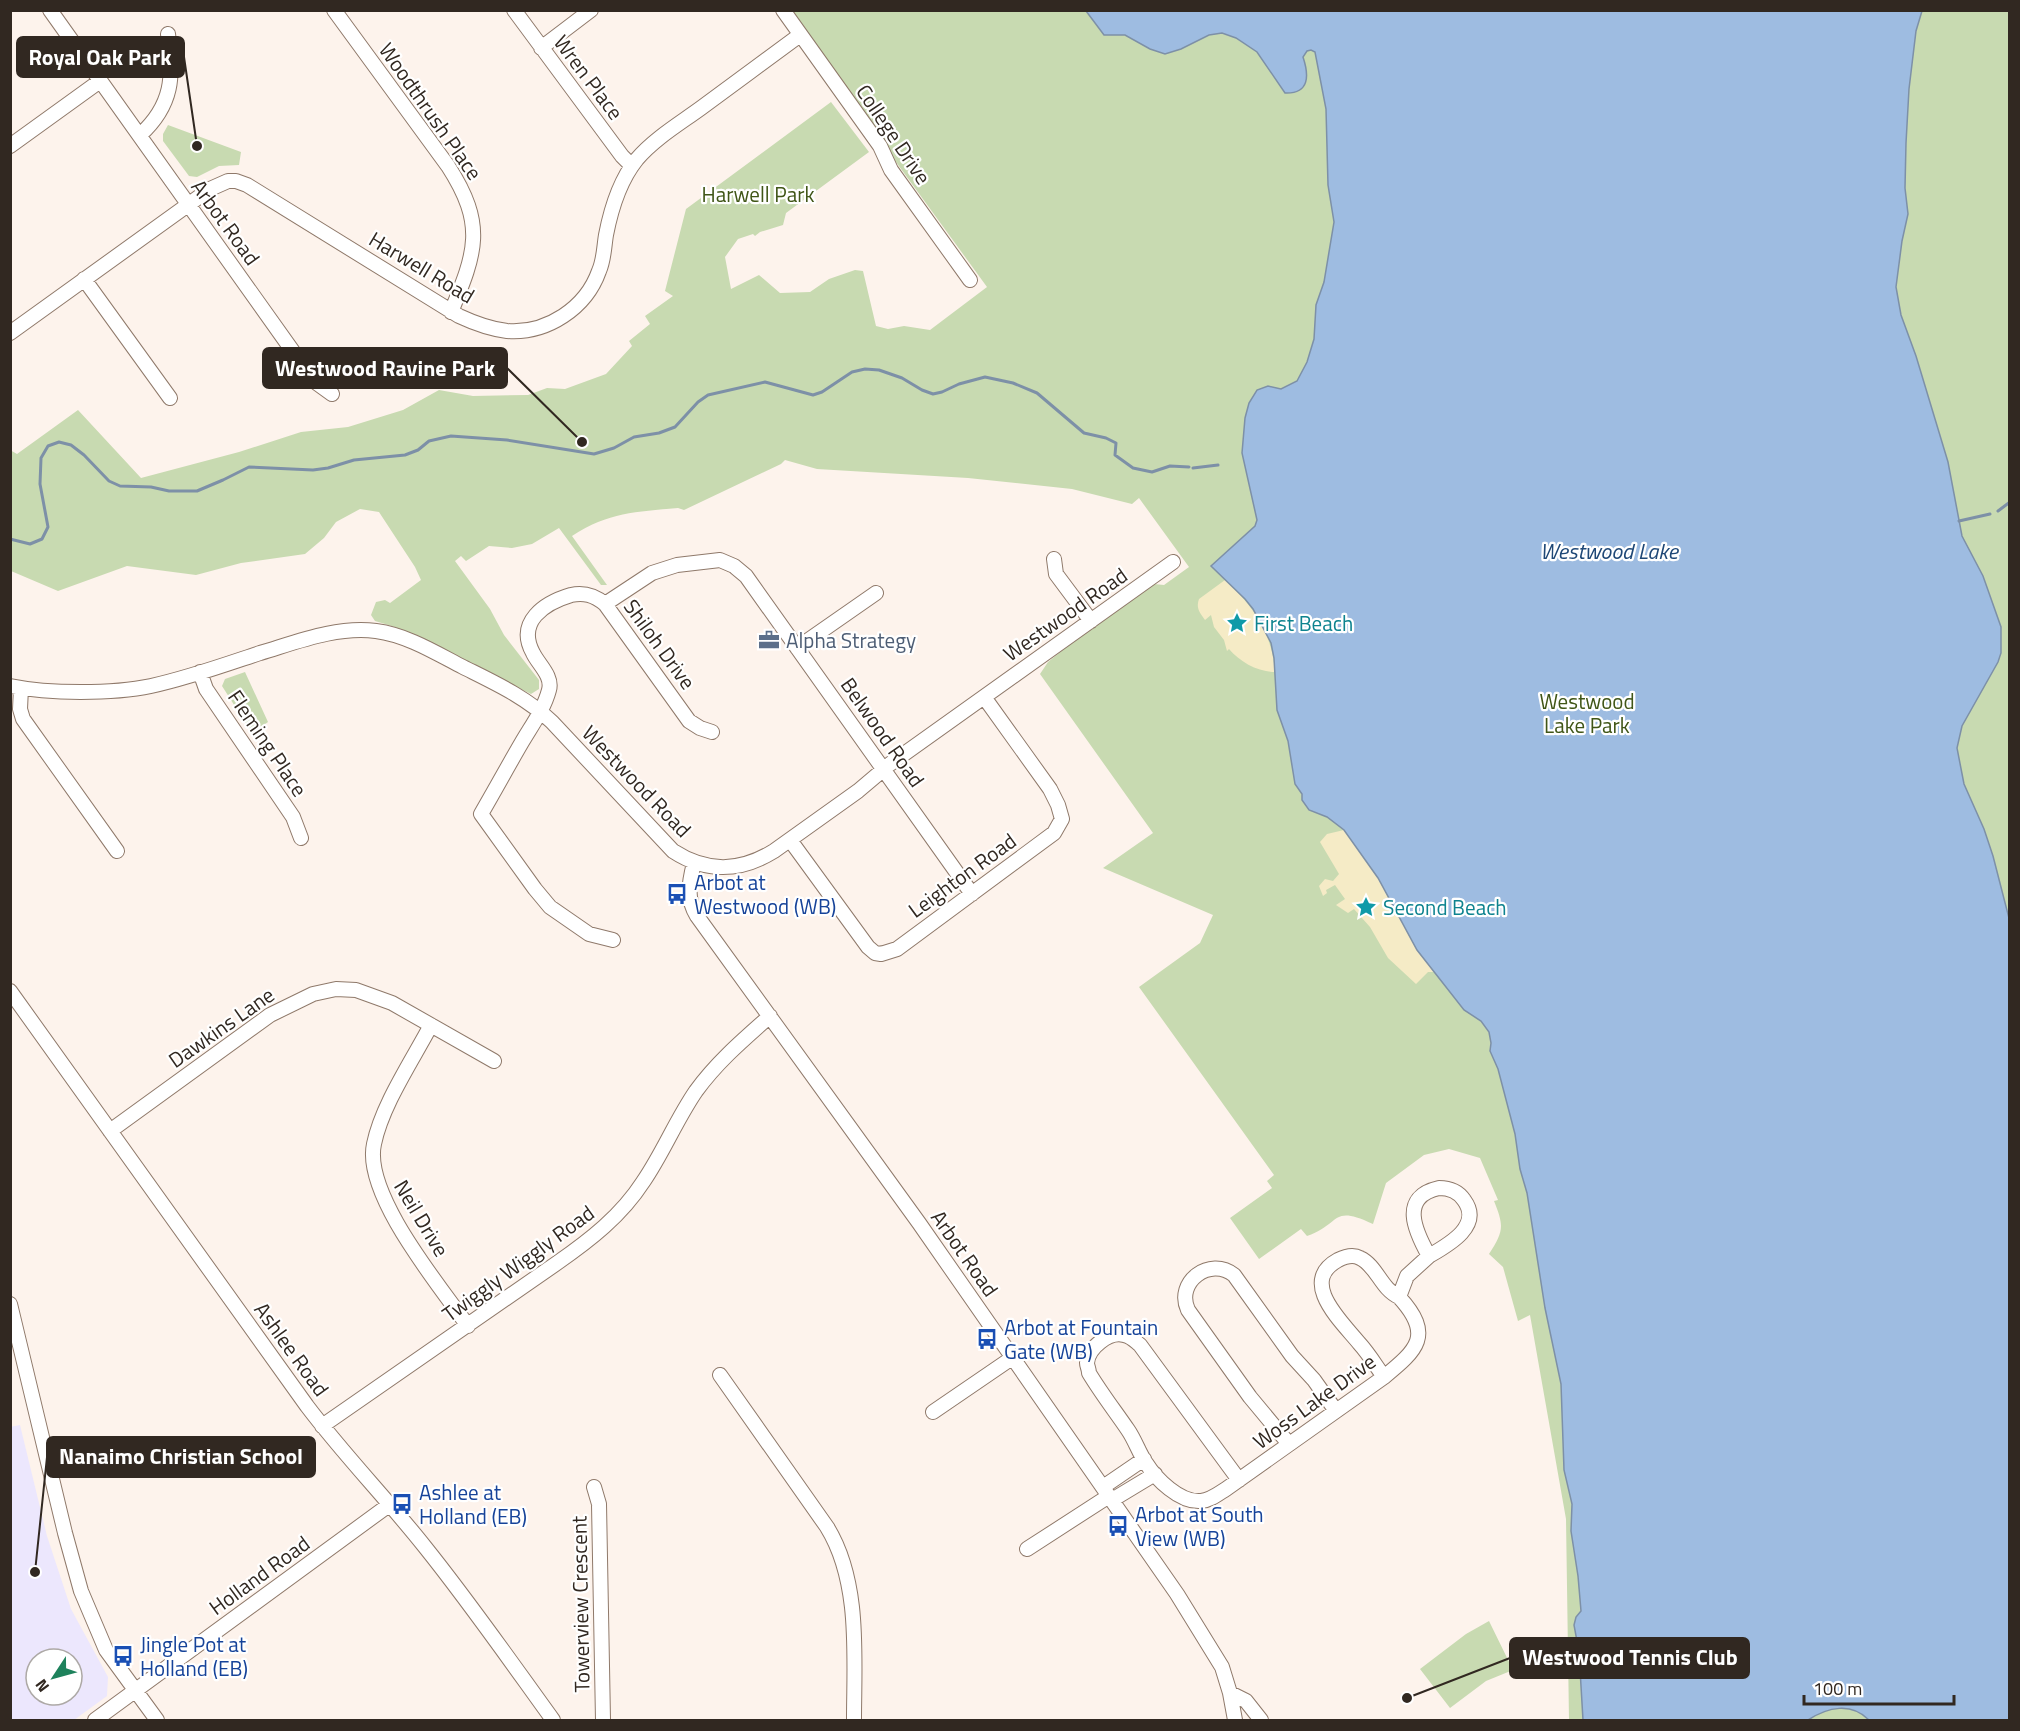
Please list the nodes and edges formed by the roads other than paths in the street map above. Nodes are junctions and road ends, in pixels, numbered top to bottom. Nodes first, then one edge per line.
1 (50, 10) edge
2 (334, 10) edge
3 (514, 10) edge
4 (591, 10) edge
5 (783, 10) edge
6 (168, 34) dead end
7 (800, 35) junction
8 (541, 48) junction
9 (100, 81) junction
10 (140, 135) junction
11 (10, 146) edge
12 (632, 166) junction
13 (188, 205) junction
14 (84, 279) junction
15 (970, 280) dead end
16 (451, 312) junction
17 (10, 333) edge
18 (332, 394) dead end
19 (170, 399) dead end
20 (1054, 559) dead end
21 (1173, 562) dead end
22 (876, 593) dead end
23 (604, 604) junction
24 (1091, 621) junction
25 (797, 648) junction
26 (200, 672) junction
27 (16, 687) edge
28 (984, 697) junction
29 (540, 711) junction
30 (712, 732) dead end
31 (884, 769) junction
32 (301, 838) dead end
33 (790, 840) junction
34 (117, 851) dead end
35 (694, 863) junction
36 (972, 894) junction
37 (613, 940) dead end
38 (10, 992) edge
39 (770, 1016) junction
40 (431, 1025) junction
41 (494, 1061) dead end
42 (110, 1131) junction
43 (1429, 1256) junction
44 (1399, 1297) junction
45 (10, 1304) edge
46 (468, 1326) junction
47 (1012, 1358) junction
48 (720, 1375) dead end
49 (1384, 1377) junction
50 (1336, 1411) junction
51 (933, 1412) dead end
52 (322, 1426) junction
53 (1289, 1444) junction
54 (1144, 1460) junction
55 (1155, 1474) junction
56 (1239, 1480) junction
57 (594, 1487) dead end
58 (1108, 1494) junction
59 (389, 1505) junction
60 (1027, 1549) dead end
61 (135, 1692) junction
62 (1230, 1693) junction
63 (95, 1720) edge
64 (157, 1720) edge
65 (553, 1720) edge
66 (603, 1720) edge
67 (854, 1720) edge
68 (1235, 1720) edge
69 (1261, 1720) edge

1 - 9 street, Arbot Road
2 - 16 street, Woodthrush Place
3 - 8 street, Wren Place
4 - 8 street
5 - 7 street, College Drive
6 - 10 street
7 - 12 street, Harwell Road
7 - 15 street, College Drive
8 - 12 street, Wren Place
9 - 10 street, Arbot Road
9 - 11 street
10 - 13 street, Arbot Road
12 - 16 street, Harwell Road
13 - 14 street, Harwell Road
13 - 16 street, Harwell Road
13 - 18 street, Arbot Road
14 - 17 street, Harwell Road
14 - 19 street
20 - 24 street
21 - 24 street, Westwood Road
22 - 25 street
23 - 25 street, Belwood Road
23 - 29 street, Shiloh Drive
23 - 30 street, Shiloh Drive
24 - 28 street, Westwood Road
25 - 31 street, Belwood Road
26 - 27 street, Westwood Road
26 - 29 street, Westwood Road
26 - 32 street, Fleming Place
27 - 34 street
28 - 31 street, Westwood Road
28 - 36 street, Leighton Road
29 - 35 street, Westwood Road
29 - 37 street
31 - 33 street, Westwood Road
31 - 36 street, Belwood Road
33 - 35 street, Westwood Road
33 - 36 street, Leighton Road
35 - 39 street, Arbot Road
38 - 42 street, Ashlee Road
39 - 46 street, Twiggly Wiggly Road
39 - 47 street, Arbot Road
40 - 41 street, Dawkins Lane
40 - 42 street, Dawkins Lane
40 - 46 street, Neil Drive
42 - 52 street, Ashlee Road
43 - 43 street
43 - 44 street
44 - 49 street, Woss Lake Drive
44 - 49 street, Woss Lake Drive
45 - 61 street
46 - 52 street, Twiggly Wiggly Road
47 - 51 street
47 - 58 street, Arbot Road
48 - 67 street
49 - 50 street, Woss Lake Drive
50 - 53 street, Woss Lake Drive
50 - 53 street
52 - 59 street, Ashlee Road
53 - 56 street, Woss Lake Drive
54 - 55 street, Woss Lake Drive
54 - 56 street, Woss Lake Drive
54 - 58 street
55 - 56 street, Woss Lake Drive
55 - 58 street
57 - 66 street, Towerview Crescent
58 - 60 street
58 - 62 street, Arbot Road
59 - 61 street, Holland Road
59 - 65 street, Ashlee Road
61 - 63 street, Holland Road
61 - 64 street
62 - 68 street, Arbot Road
62 - 69 street

